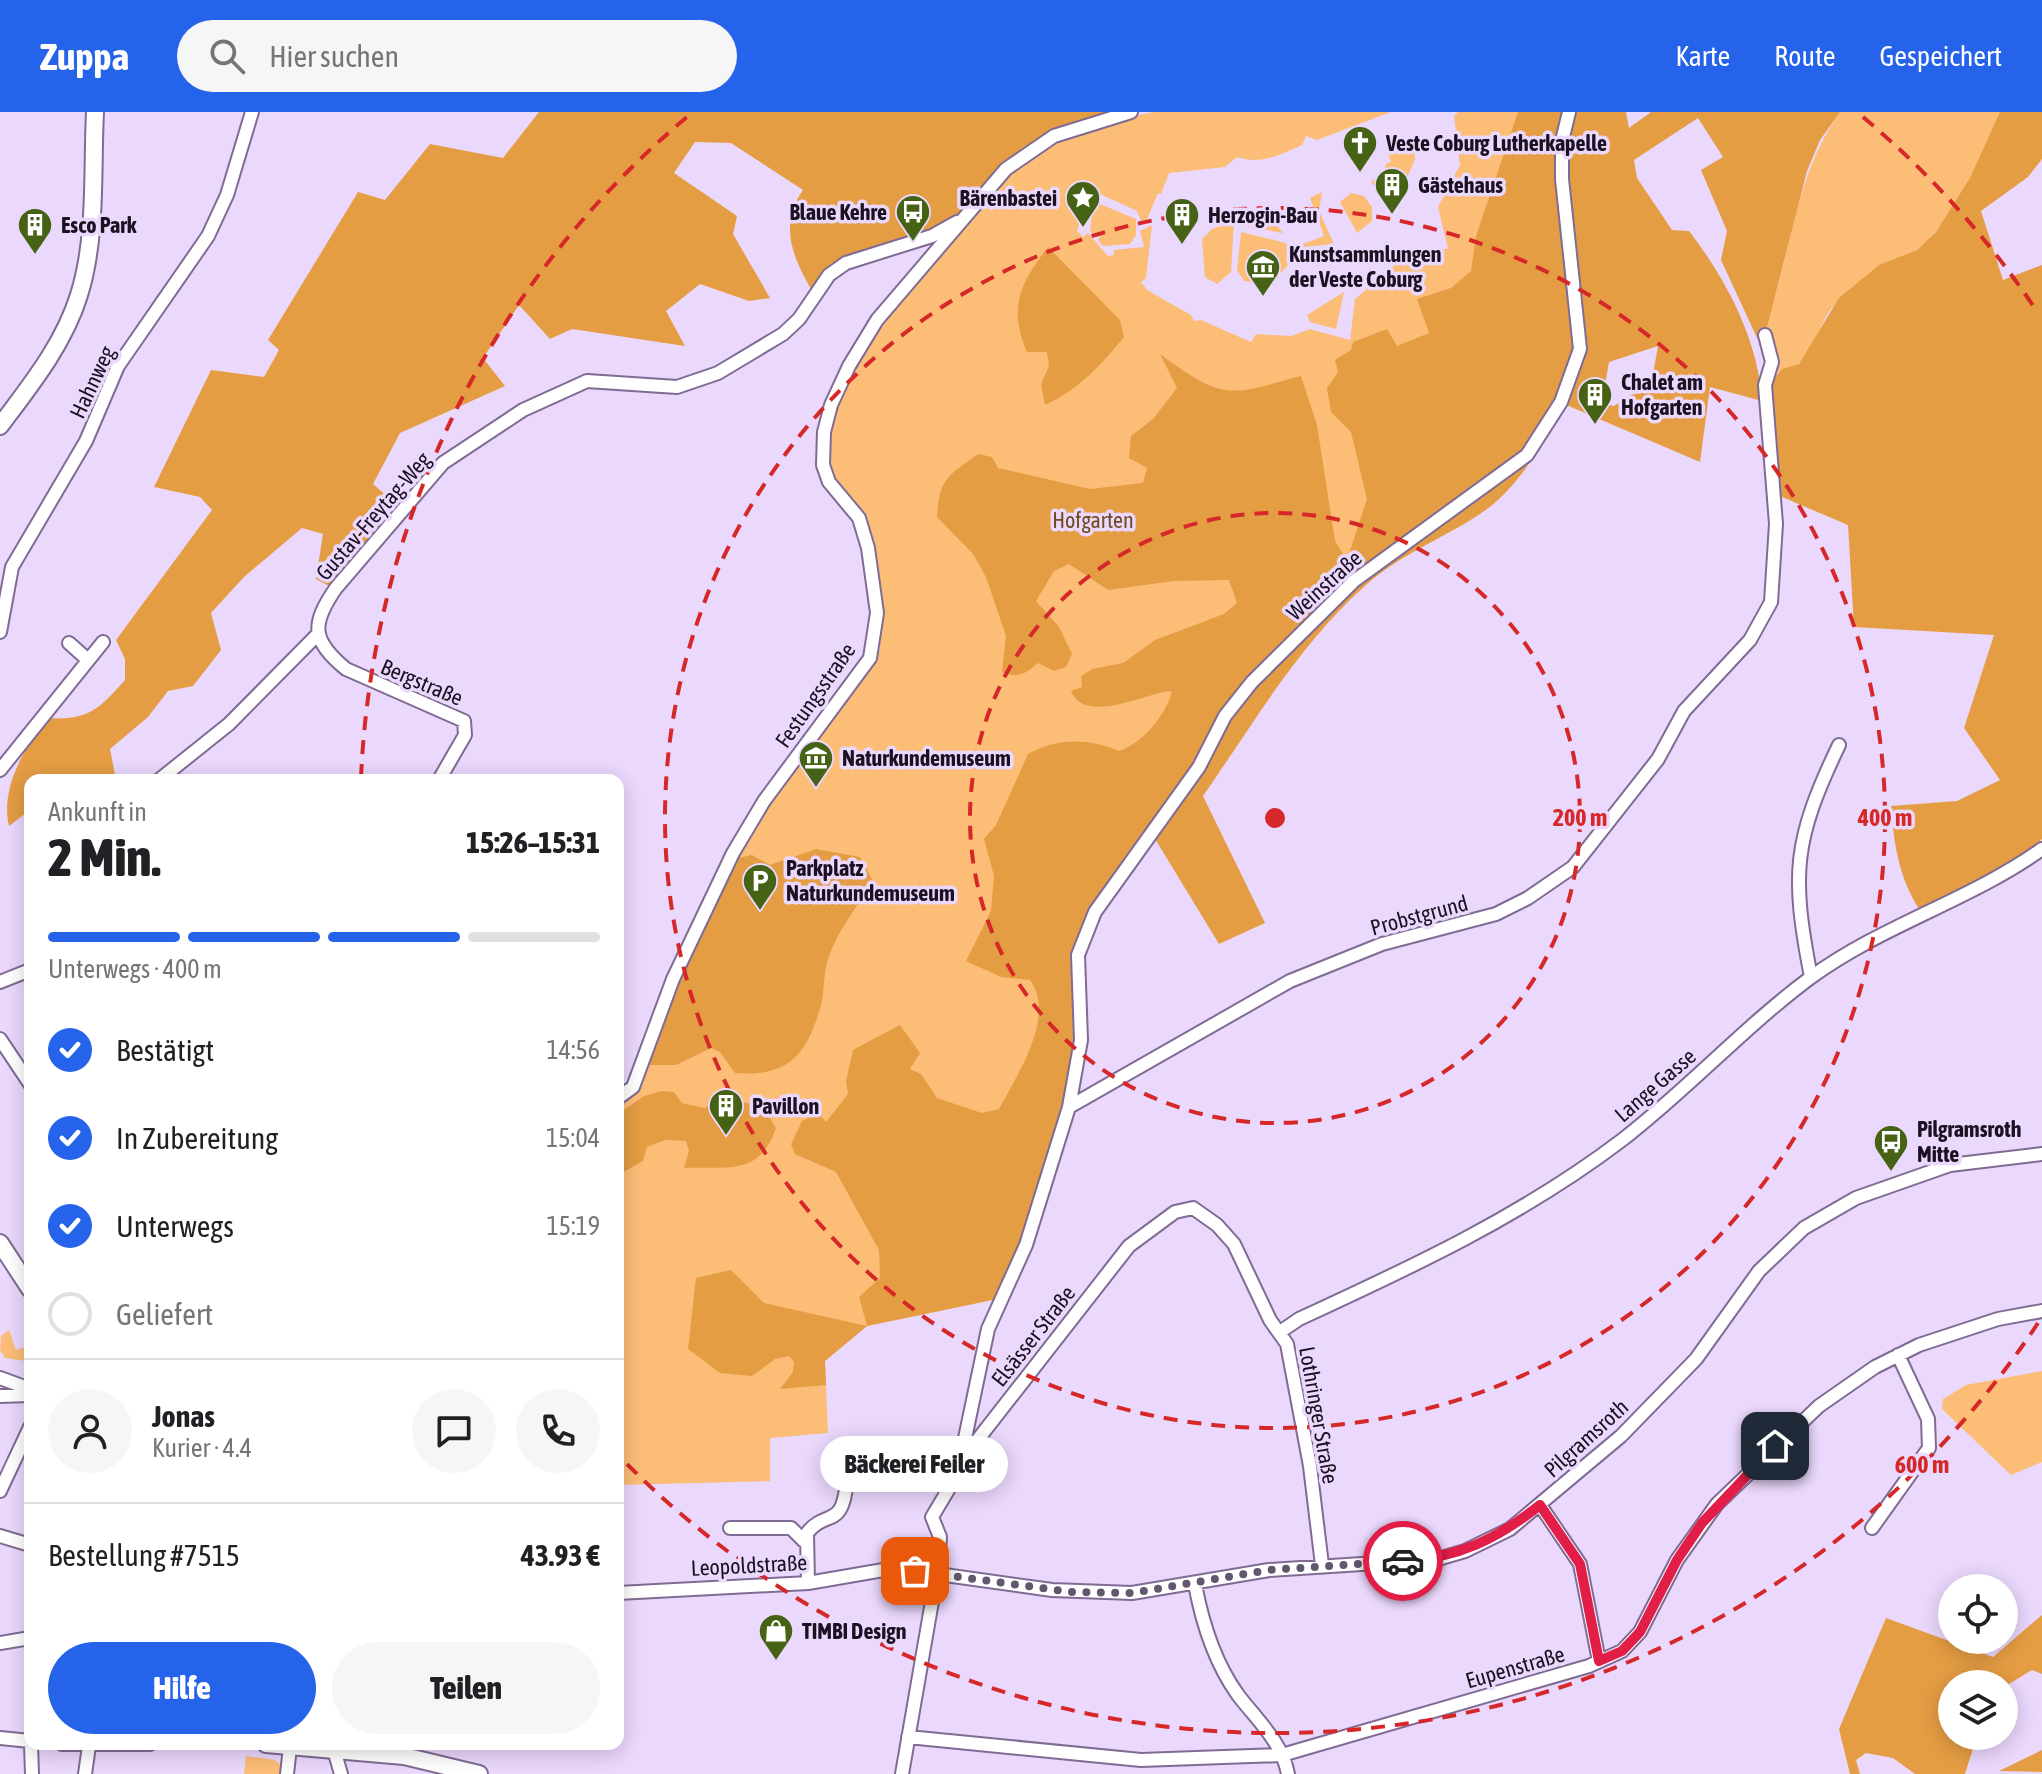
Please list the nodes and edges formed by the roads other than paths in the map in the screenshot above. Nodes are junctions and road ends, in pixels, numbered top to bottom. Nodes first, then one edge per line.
1 (95, 112) edge
2 (252, 112) edge
3 (1131, 112) edge
4 (1569, 112) edge
5 (961, 219) junction
6 (910, 244) junction
7 (926, 267) junction
8 (1765, 335) dead end
9 (0, 425) edge
10 (0, 632) edge
11 (318, 634) junction
12 (103, 642) dead end
13 (69, 643) dead end
14 (88, 660) junction
15 (1839, 745) dead end
16 (0, 770) edge
17 (166, 774) edge
18 (442, 774) edge
19 (2042, 849) edge
20 (24, 972) edge
21 (1811, 977) junction
22 (0, 982) edge
23 (0, 1039) edge
24 (24, 1075) edge
25 (624, 1094) edge
26 (1069, 1107) junction
27 (2042, 1154) edge
28 (1193, 1208) joint
29 (0, 1243) edge
30 (24, 1280) edge
31 (2042, 1311) edge
32 (1280, 1332) junction
33 (1898, 1355) junction
34 (0, 1378) edge
35 (24, 1389) edge
36 (24, 1393) edge
37 (0, 1396) edge
38 (24, 1436) edge
39 (964, 1460) junction
40 (4, 1468) edge
41 (847, 1481) dead end
42 (0, 1491) edge
43 (1540, 1505) junction
44 (730, 1528) dead end
45 (1872, 1528) dead end
46 (0, 1536) edge
47 (804, 1541) junction
48 (24, 1543) edge
49 (1322, 1565) junction
50 (936, 1574) junction
51 (808, 1583) junction
52 (1195, 1584) junction
53 (624, 1593) edge
54 (24, 1639) edge
55 (0, 1643) edge
56 (1594, 1664) junction
57 (908, 1737) junction
58 (0, 1738) edge
59 (24, 1742) edge
60 (31, 1750) edge
61 (88, 1750) edge
62 (290, 1750) edge
63 (327, 1750) edge
64 (337, 1750) edge
65 (1282, 1755) junction
66 (440, 1769) edge
67 (472, 1772) edge
68 (32, 1774) edge
69 (85, 1774) edge
70 (287, 1774) edge
71 (341, 1774) edge
72 (902, 1774) edge
73 (1288, 1774) edge

1 - 9 street
2 - 10 street, Hahnweg
3 - 5 street, Gustav-Freytag-Weg
4 - 26 street, Weinstraße
5 - 6 street, Gustav-Freytag-Weg
5 - 7 street, Gustav-Freytag-Weg
6 - 7 street
6 - 11 street, Gustav-Freytag-Weg
7 - 25 street, Festungsstraße
8 - 26 street, Probstgrund
11 - 17 street, Gustav-Freytag-Weg
11 - 18 street, Bergstraße
12 - 14 street
13 - 14 street
14 - 16 street
15 - 21 street
19 - 21 street, Lange Gasse
20 - 22 street
21 - 32 street, Lange Gasse
23 - 24 street
26 - 39 street
27 - 43 street, Pilgramsroth
28 - 32 street, Lothringer Straße
28 - 39 street, Elsässer Straße
29 - 30 street
31 - 33 street, Eupenstraße
32 - 49 street, Lothringer Straße
33 - 45 street
33 - 56 street, Eupenstraße
34 - 35 street
36 - 37 street
38 - 40 street
39 - 50 street, Elsässer Straße
40 - 42 street
41 - 47 street
43 - 49 street, Pilgramsroth
43 - 56 street
44 - 47 street
46 - 48 street
47 - 51 street
49 - 52 street, Pilgramsroth
50 - 51 street, Leopoldstraße
50 - 52 street, Pilgramsroth
50 - 57 street
51 - 53 street, Leopoldstraße
52 - 65 street
54 - 55 street
56 - 65 street, Eupenstraße
57 - 65 street, Eupenstraße
57 - 72 street
58 - 59 street
60 - 68 street
61 - 69 street
62 - 70 street
63 - 71 street
64 - 66 street
65 - 73 street
66 - 67 street

